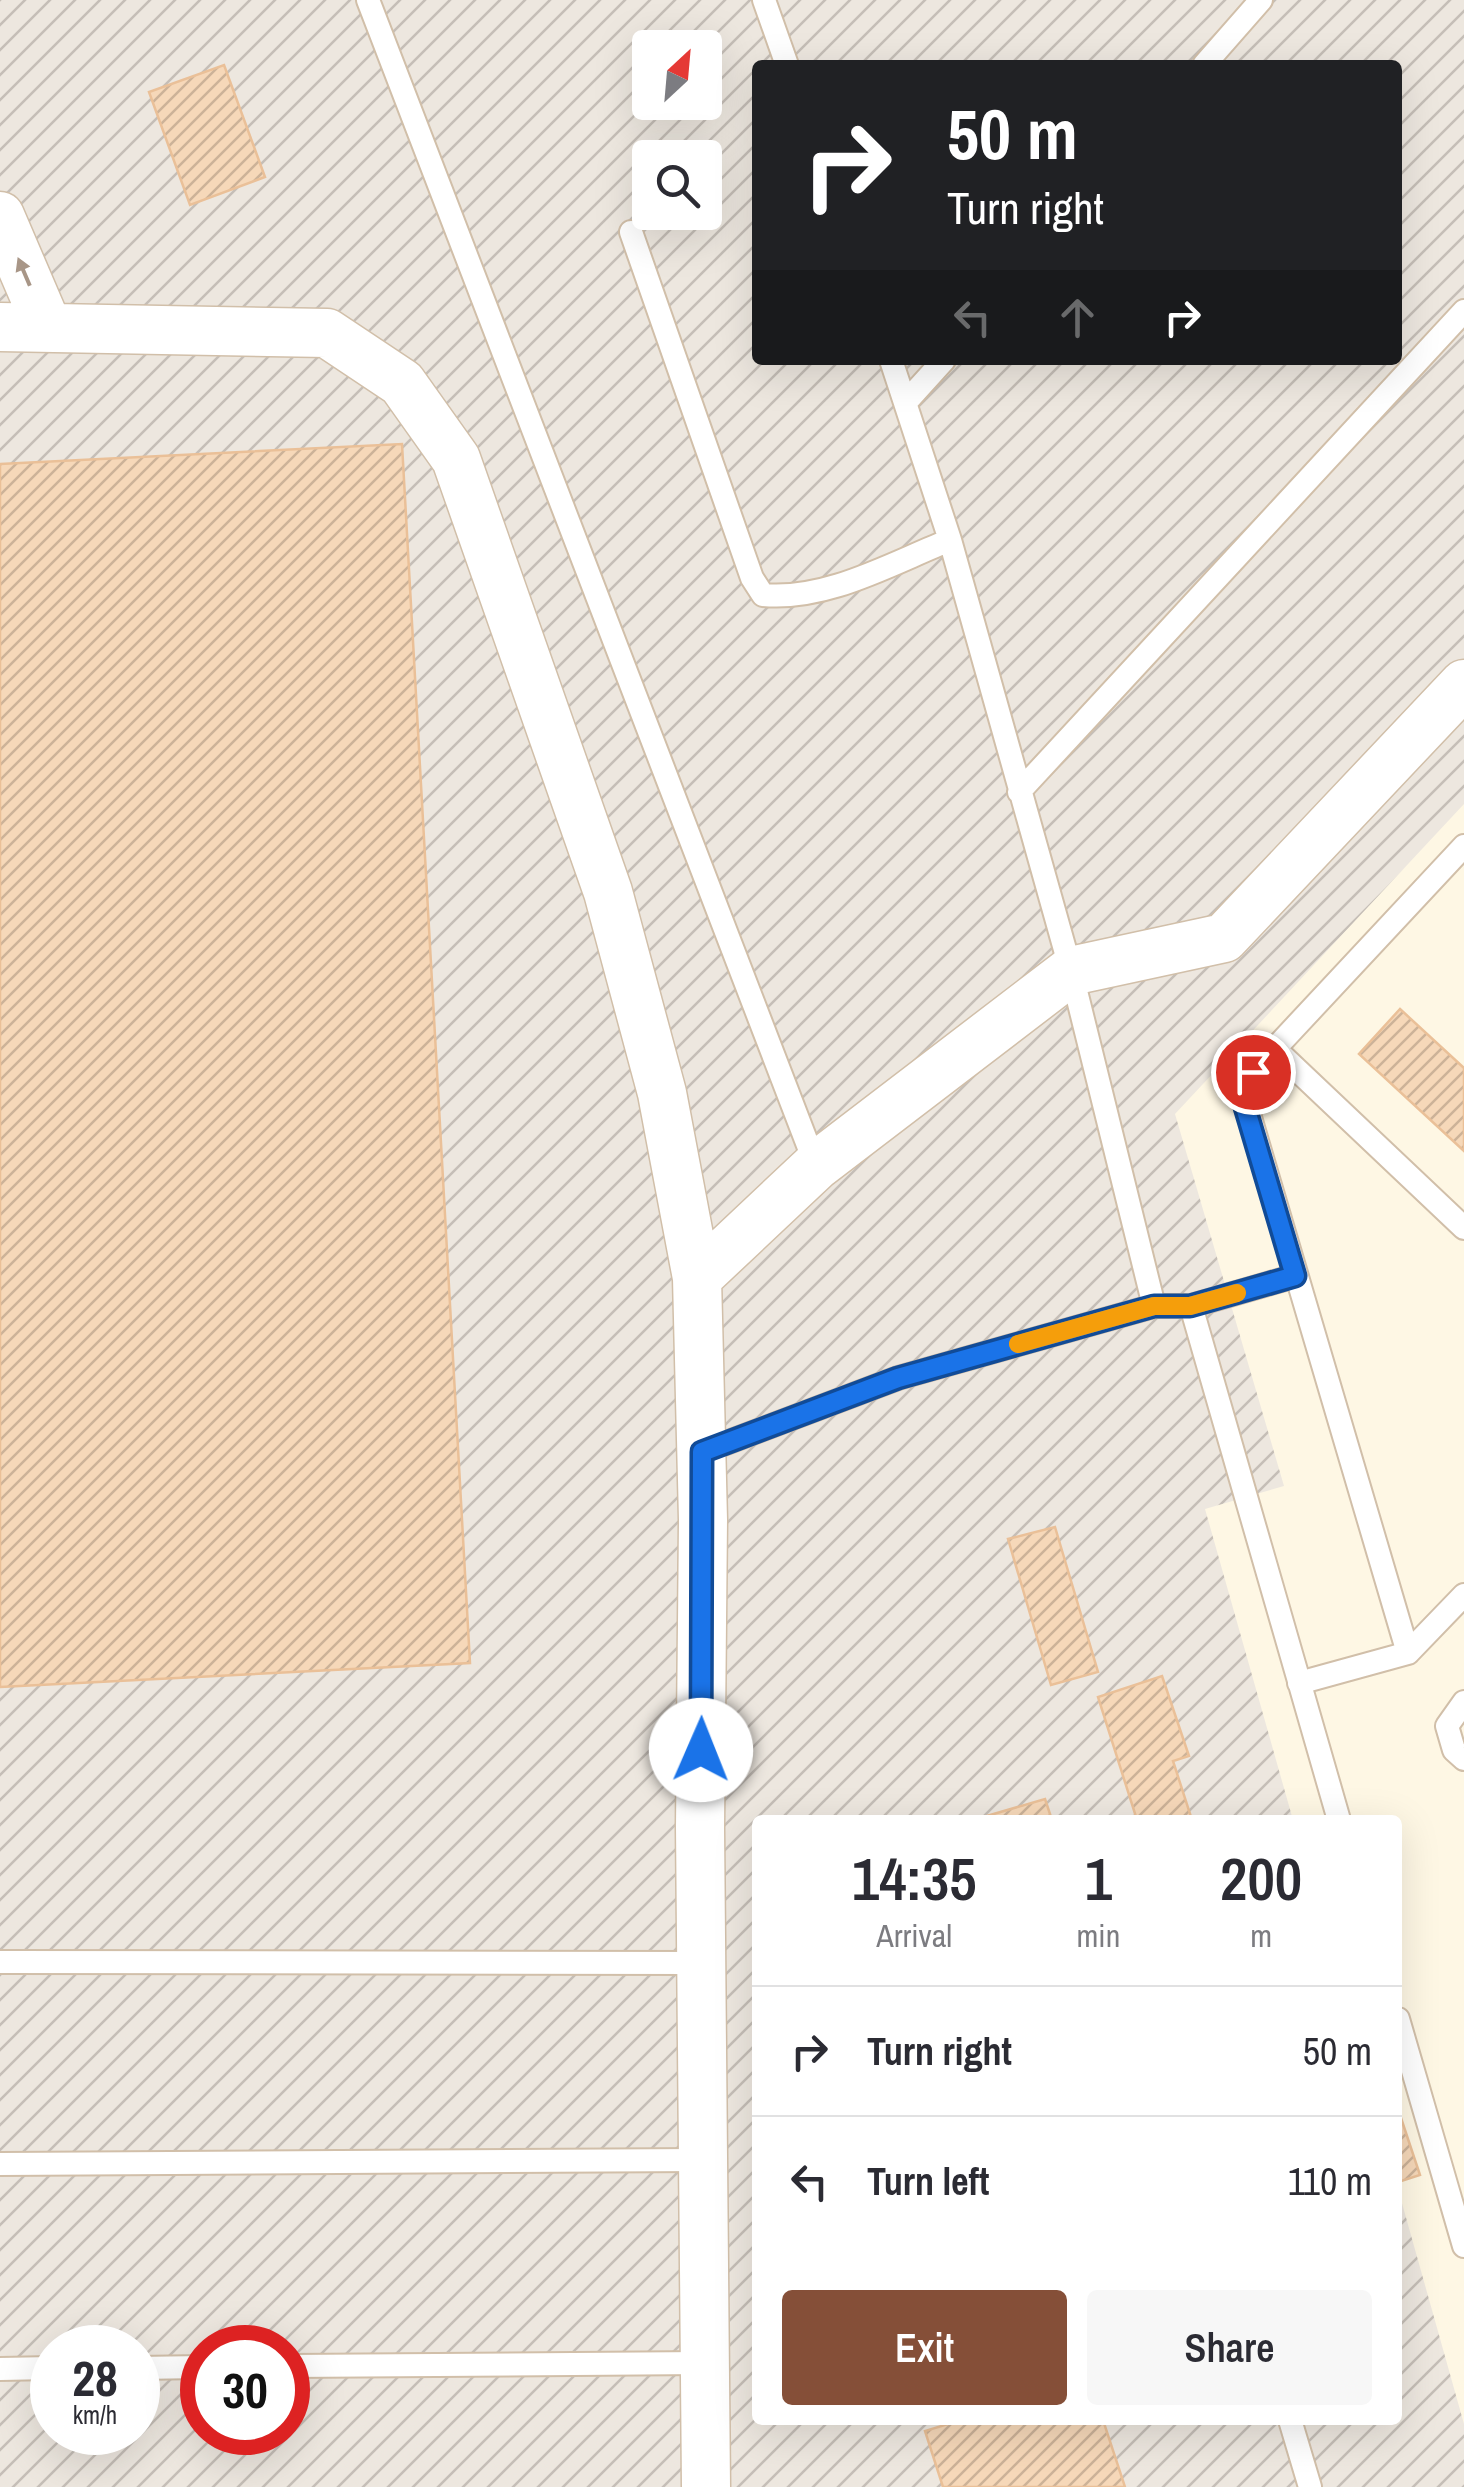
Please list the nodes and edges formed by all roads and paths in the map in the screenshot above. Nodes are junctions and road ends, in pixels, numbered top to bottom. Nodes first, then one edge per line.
1 (368, 0) edge
2 (764, 0) edge
3 (1261, 0) edge
4 (785, 60) edge
5 (1208, 60) edge
6 (0, 216) edge
7 (631, 232) dead end
8 (1464, 311) edge
9 (0, 328) edge
10 (48, 328) junction
11 (894, 365) edge
12 (939, 365) edge
13 (906, 402) junction
14 (950, 540) junction
15 (1464, 684) edge
16 (1019, 792) junction
17 (1464, 846) edge
18 (1072, 971) junction
19 (1274, 1050) junction
20 (816, 1166) junction
21 (1464, 1228) edge
22 (1295, 1276) junction
23 (698, 1278) junction
24 (1154, 1306) junction
25 (1190, 1306) junction
26 (702, 1452) junction
27 (1464, 1594) edge
28 (1408, 1653) junction
29 (1299, 1682) junction
30 (1464, 1702) edge
31 (1464, 1759) edge
32 (1338, 1815) edge
33 (0, 1962) edge
34 (701, 1963) junction
35 (1402, 2033) edge
36 (703, 2160) junction
37 (0, 2164) edge
38 (1464, 2246) edge
39 (705, 2363) junction
40 (310, 2366) edge
41 (30, 2368) edge
42 (0, 2369) edge
43 (1291, 2425) edge
44 (706, 2487) edge
45 (1310, 2487) edge

1 - 20 lane
2 - 4 lane
3 - 5 lane
10 -> 6 street
7 - 14 lane
8 - 16 lane
9 - 10 street
10 - 23 street
11 - 13 lane
12 - 13 lane
13 - 14 lane
14 - 16 lane
15 - 18 street
16 - 18 lane
17 - 19 lane
18 - 20 street
18 - 24 lane
19 - 21 lane
19 - 22 lane
20 - 23 street
22 - 25 lane
22 - 28 lane
23 - 26 street
24 - 25 lane
24 - 26 lane
25 - 29 lane
26 - 34 street
27 - 28 lane
28 - 29 lane
29 - 32 lane
30 - 31 lane
33 - 34 lane
34 - 36 street
35 - 38 lane
36 - 37 lane
36 - 39 street
39 - 40 lane
39 - 44 street
41 - 42 lane
43 - 45 lane

